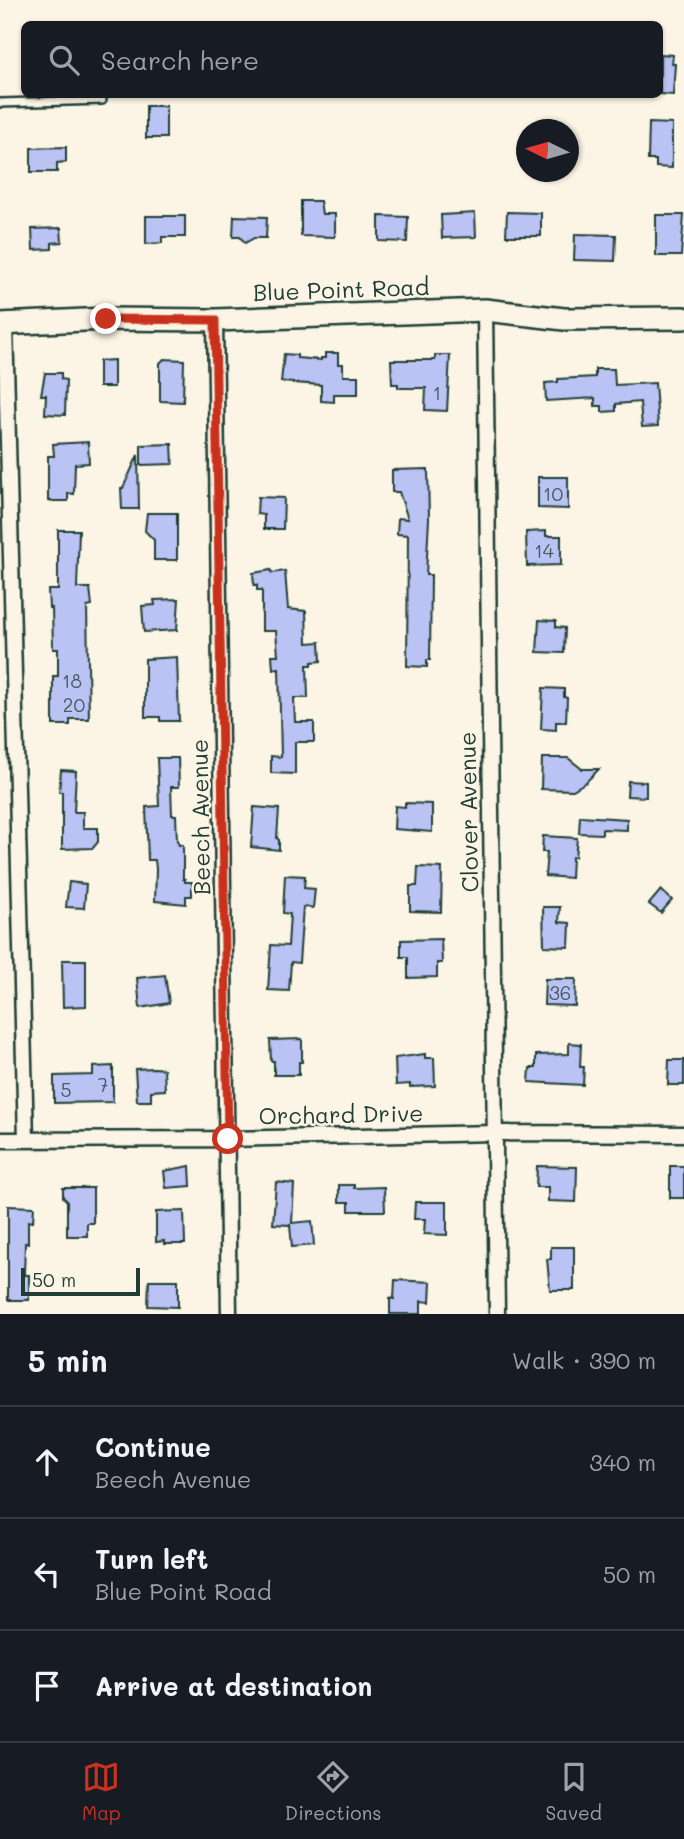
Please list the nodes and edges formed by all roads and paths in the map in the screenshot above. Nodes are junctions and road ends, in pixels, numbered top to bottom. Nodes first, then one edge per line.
1 (103, 100) dead end
2 (0, 103) edge
3 (485, 310) junction
4 (684, 318) edge
5 (215, 320) junction
6 (3, 324) edge
7 (495, 1133) junction
8 (684, 1134) edge
9 (228, 1139) junction
10 (0, 1140) edge
11 (26, 1140) junction
12 (229, 1314) edge
13 (497, 1314) edge

1 - 2 lane
3 - 4 street, Blue Point Road
3 - 5 street, Blue Point Road
3 - 7 street, Clover Avenue
5 - 6 street, Blue Point Road
5 - 9 street, Beech Avenue
6 - 11 street
7 - 8 street, Orchard Drive
7 - 9 street, Orchard Drive
7 - 13 street, Clover Avenue
9 - 11 street, Orchard Drive
9 - 12 street, Beech Avenue
10 - 11 street, Orchard Drive

